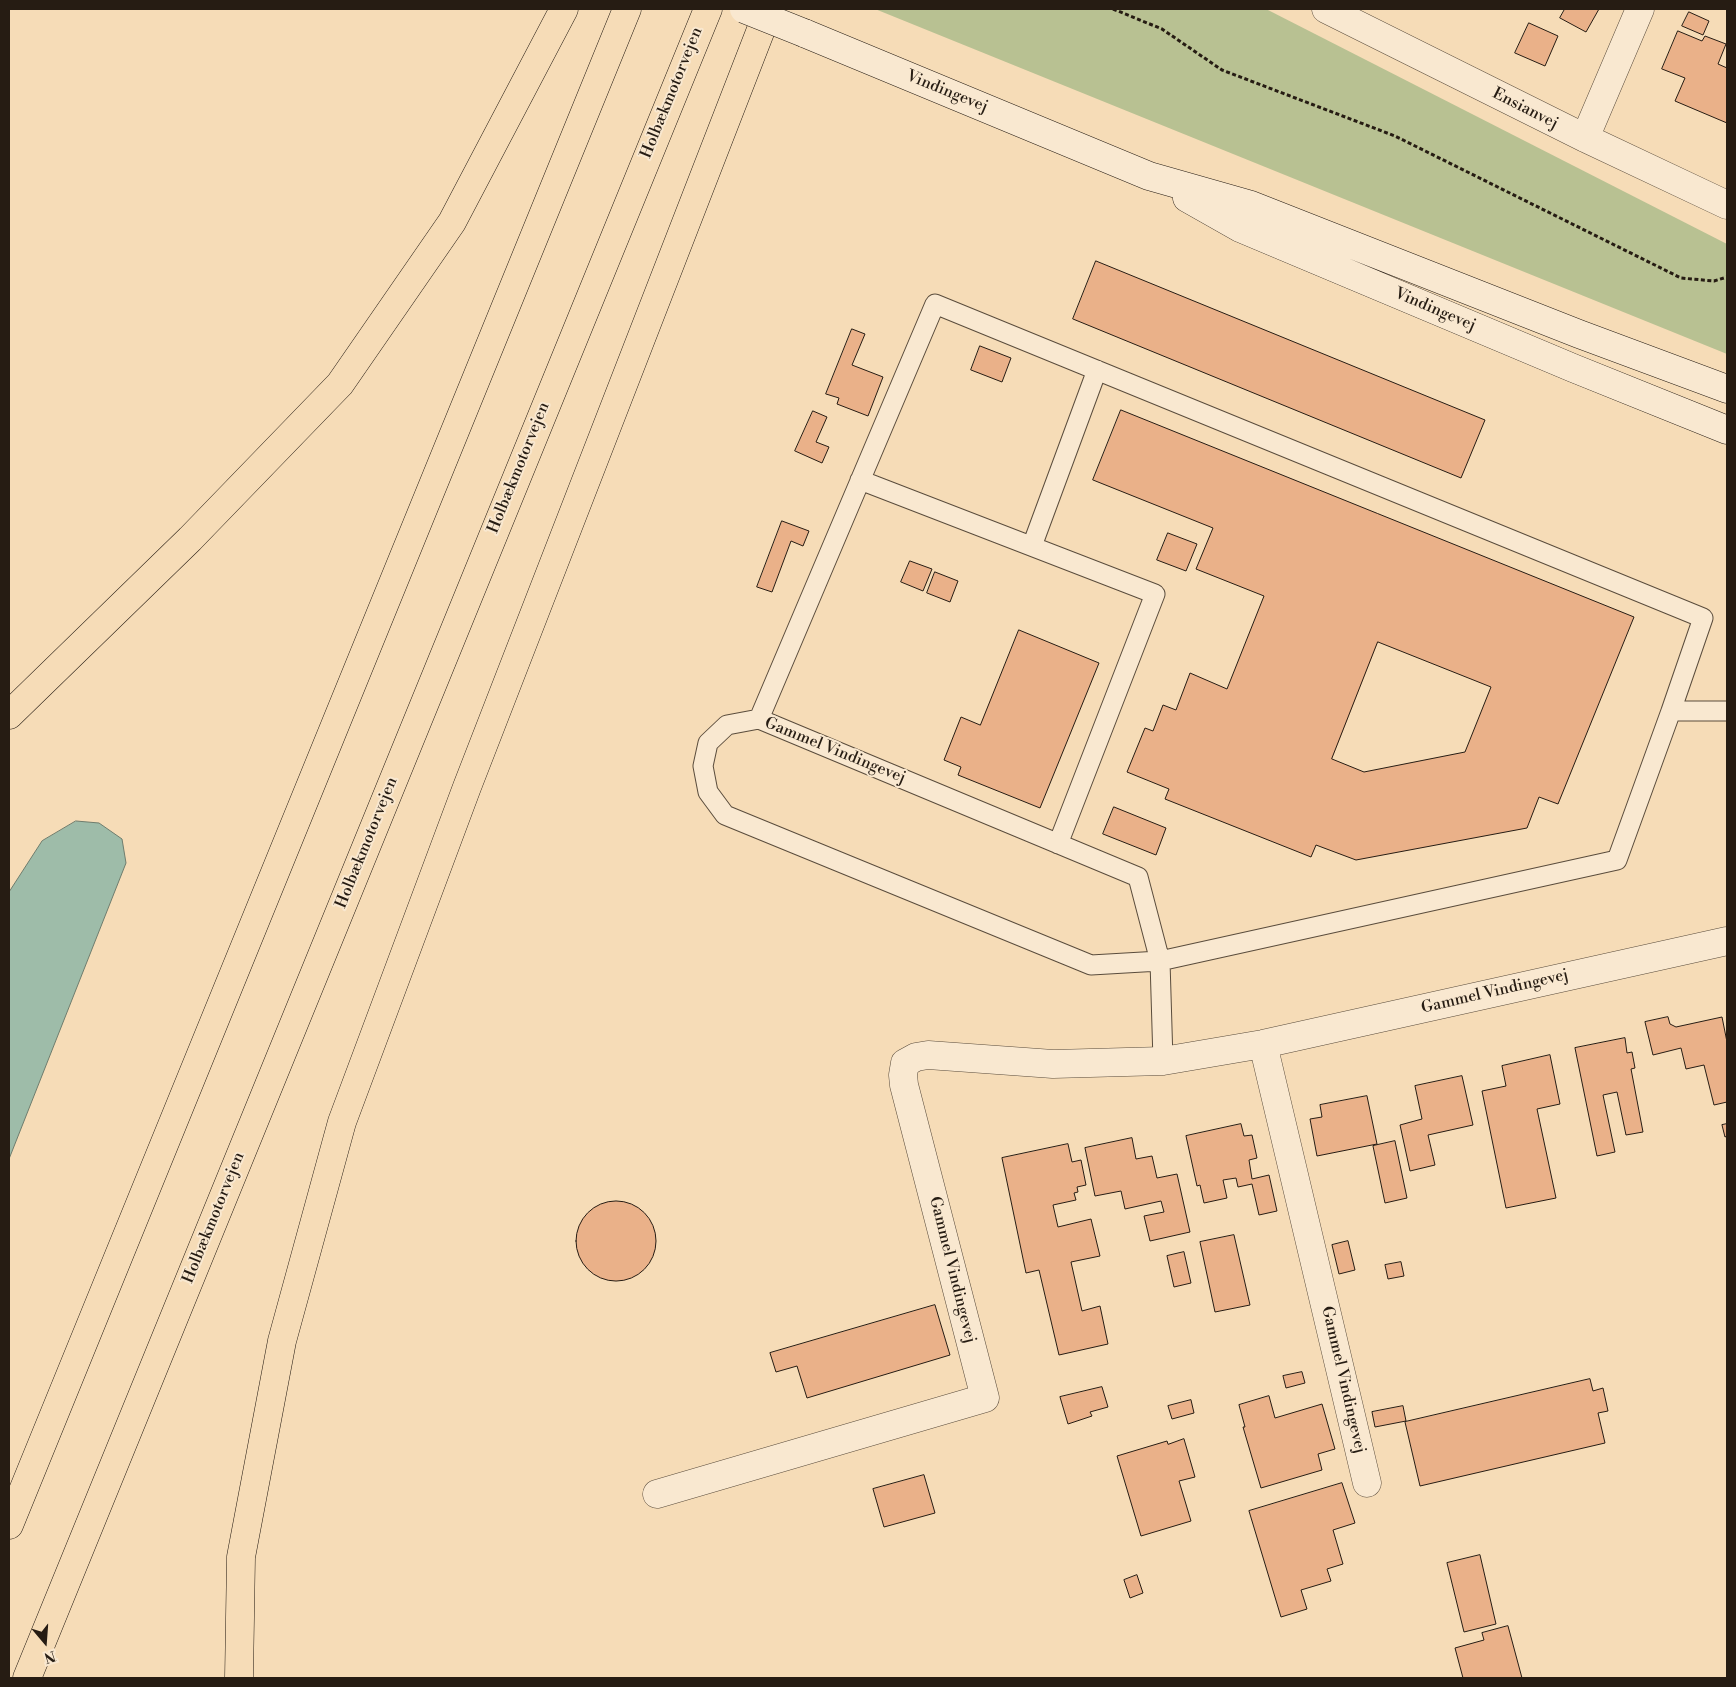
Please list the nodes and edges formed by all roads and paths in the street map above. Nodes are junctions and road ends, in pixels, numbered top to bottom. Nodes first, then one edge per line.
1 (564, 9) edge
2 (627, 9) edge
3 (708, 9) edge
4 (744, 9) edge
5 (768, 9) edge
6 (1113, 9) edge
7 (1326, 9) edge
8 (1640, 9) edge
9 (1585, 138) junction
10 (1149, 176) junction
11 (1727, 205) edge
12 (1727, 277) edge
13 (1097, 370) junction
14 (1727, 390) edge
15 (1727, 430) edge
16 (860, 480) junction
17 (1032, 546) junction
18 (1671, 711) junction
19 (1727, 711) edge
20 (9, 715) edge
21 (759, 719) junction
22 (1058, 844) junction
23 (1727, 941) edge
24 (1160, 961) junction
25 (1264, 1044) junction
26 (1163, 1061) junction
27 (1367, 1483) dead end
28 (657, 1494) dead end
29 (9, 1524) edge
30 (28, 1678) edge
31 (240, 1678) edge

1 - 20 highway
2 - 29 highway
3 - 30 highway, Holbækmotorvejen
4 - 10 street, Vindingevej, bridge
5 - 31 highway
6 - 12 path
7 - 9 street, Ensianvej
8 - 9 street
9 - 11 street, Ensianvej
10 - 14 street, Vindingevej
10 - 15 street, Vindingevej
13 - 16 lane
13 - 17 lane
13 - 18 lane
16 - 17 lane
16 - 21 lane
17 - 22 lane
18 - 19 lane
18 - 24 lane
21 - 22 lane, Gammel Vindingevej
21 - 24 lane, Gammel Vindingevej
22 - 24 lane, Gammel Vindingevej
23 - 25 street, Gammel Vindingevej
24 - 26 lane, Gammel Vindingevej
25 - 26 street, Gammel Vindingevej
25 - 27 street, Gammel Vindingevej
26 - 28 street, Gammel Vindingevej

